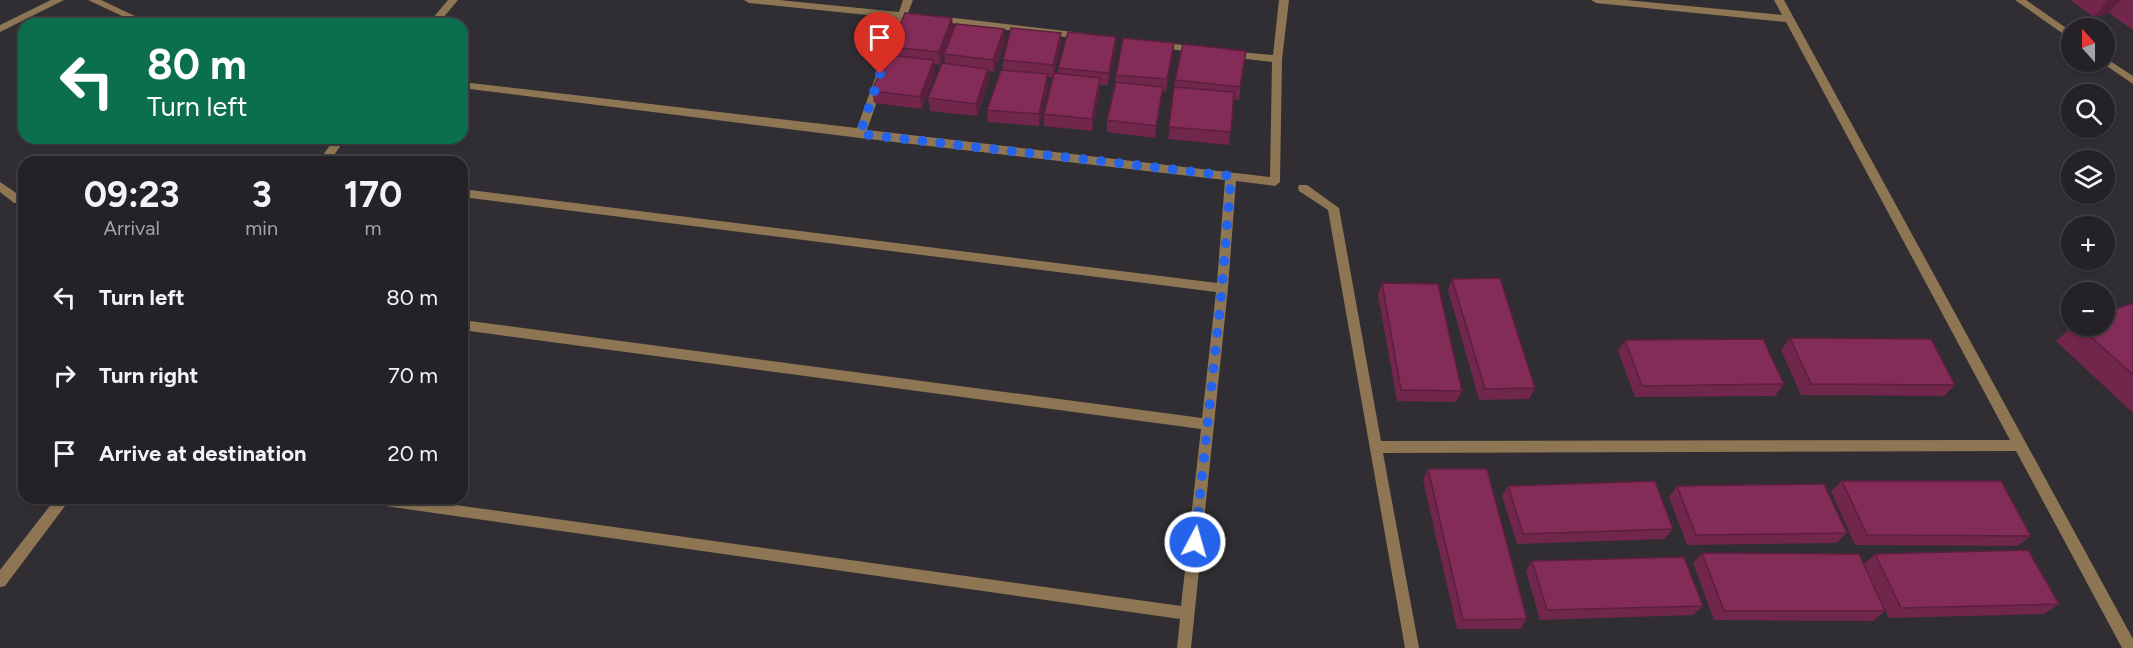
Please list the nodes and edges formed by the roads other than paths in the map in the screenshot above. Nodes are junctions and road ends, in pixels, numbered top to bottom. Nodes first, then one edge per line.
1 (60, 0) edge
2 (93, 0) edge
3 (453, 0) edge
4 (749, 0) edge
5 (908, 0) edge
6 (1284, 0) edge
7 (1596, 0) edge
8 (1779, 0) edge
9 (2020, 0) edge
10 (901, 15) junction
11 (23, 18) edge
12 (134, 18) edge
13 (438, 18) edge
14 (1790, 19) junction
15 (18, 20) edge
16 (0, 29) edge
17 (2061, 29) edge
18 (1089, 37) edge
19 (1148, 44) edge
20 (1206, 51) edge
21 (1218, 52) edge
22 (1277, 59) junction
23 (2115, 68) edge
24 (2133, 81) edge
25 (468, 86) edge
26 (860, 134) junction
27 (337, 144) edge
28 (328, 156) edge
29 (1231, 176) junction
30 (0, 186) edge
31 (1303, 188) dead end
32 (468, 194) edge
33 (18, 200) dead end
34 (1222, 288) junction
35 (468, 326) edge
36 (1208, 424) junction
37 (2021, 445) junction
38 (1375, 447) junction
39 (59, 504) edge
40 (405, 504) edge
41 (0, 581) edge
42 (1187, 613) junction
43 (1184, 648) edge
44 (1412, 648) edge
45 (2130, 648) edge

1 - 11 street
2 - 12 street
3 - 13 street
4 - 10 street
5 - 10 street
6 - 22 street
7 - 14 street
8 - 14 street
9 - 17 street
10 - 18 street
10 - 26 street
14 - 37 street
15 - 16 street
19 - 20 street
21 - 22 street
22 - 29 street
23 - 24 street
25 - 26 street
26 - 29 street
27 - 28 street
29 - 34 street
30 - 33 street
31 - 38 street
32 - 34 street
34 - 36 street
35 - 36 street
36 - 42 street
37 - 38 street
37 - 45 street
38 - 44 street
39 - 41 street
40 - 42 street
42 - 43 street

